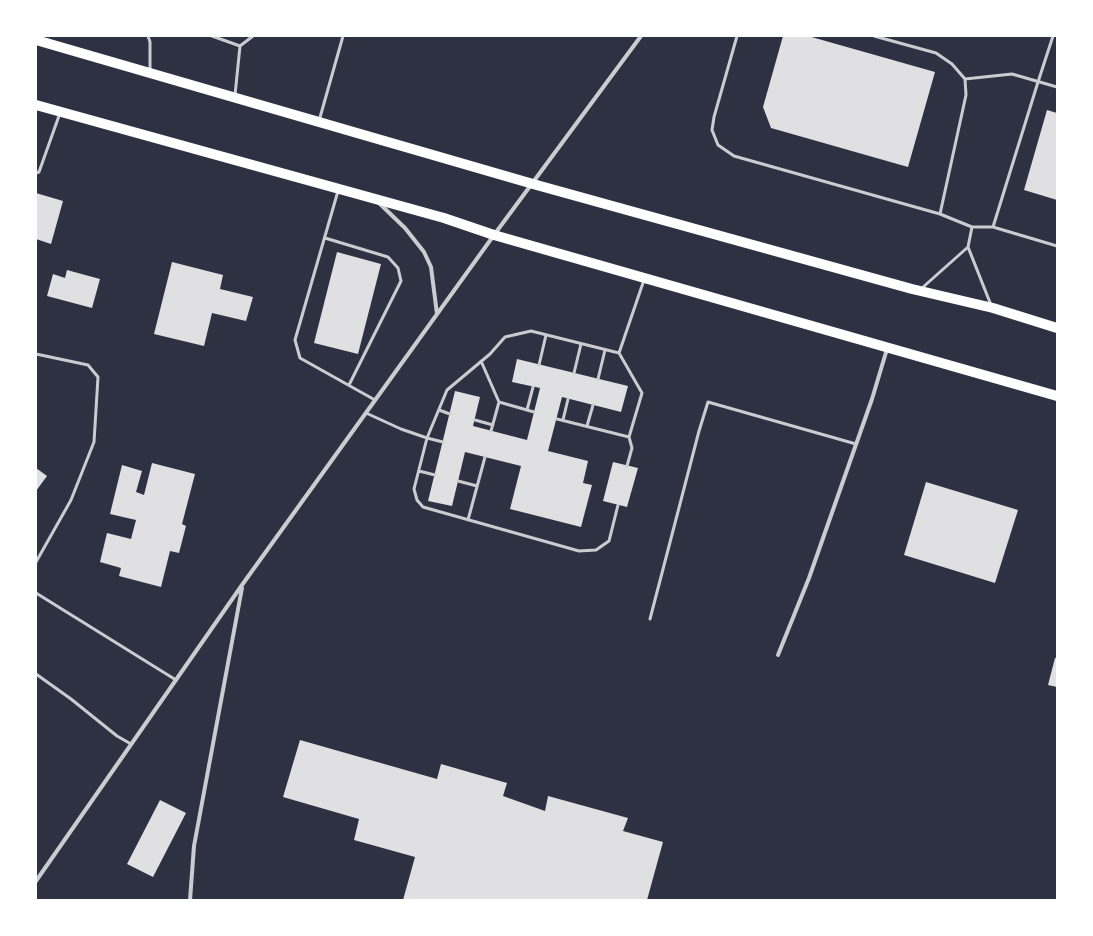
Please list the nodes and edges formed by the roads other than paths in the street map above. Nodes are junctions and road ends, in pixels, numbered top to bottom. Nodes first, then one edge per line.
1 (148, 36) edge
2 (212, 36) edge
3 (253, 36) edge
4 (343, 36) edge
5 (641, 36) edge
6 (737, 36) edge
7 (874, 36) edge
8 (1054, 36) edge
9 (36, 40) edge
10 (240, 46) junction
11 (150, 73) junction
12 (965, 79) junction
13 (1038, 82) junction
14 (1057, 87) edge
15 (234, 97) junction
16 (36, 104) edge
17 (60, 111) junction
18 (318, 121) junction
19 (36, 173) edge
20 (533, 184) junction
21 (339, 189) junction
22 (376, 199) junction
23 (940, 214) junction
24 (972, 227) junction
25 (993, 227) junction
26 (494, 235) junction
27 (325, 238) junction
28 (1057, 246) edge
29 (968, 247) junction
30 (645, 278) junction
31 (920, 291) junction
32 (993, 308) junction
33 (437, 315) junction
34 (1057, 328) edge
35 (546, 335) junction
36 (581, 344) junction
37 (887, 348) junction
38 (605, 350) junction
39 (619, 353) junction
40 (36, 354) edge
41 (481, 361) junction
42 (539, 365) dead end
43 (574, 373) dead end
44 (598, 379) dead end
45 (349, 386) junction
46 (533, 387) dead end
47 (1057, 396) edge
48 (568, 399) dead end
49 (375, 400) junction
50 (499, 402) junction
51 (593, 405) dead end
52 (439, 410) junction
53 (527, 410) junction
54 (534, 412) dead end
55 (366, 413) junction
56 (450, 414) dead end
57 (557, 418) dead end
58 (475, 420) dead end
59 (564, 420) junction
60 (493, 425) junction
61 (587, 426) junction
62 (491, 431) dead end
63 (629, 437) junction
64 (427, 438) junction
65 (443, 442) dead end
66 (856, 444) junction
67 (485, 457) dead end
68 (628, 466) dead end
69 (419, 471) junction
70 (435, 475) dead end
71 (458, 481) dead end
72 (477, 486) junction
73 (618, 505) dead end
74 (468, 520) junction
75 (36, 562) edge
76 (242, 585) junction
77 (36, 593) edge
78 (650, 619) dead end
79 (778, 655) dead end
80 (36, 674) edge
81 (176, 680) junction
82 (131, 744) junction
83 (36, 881) edge
84 (190, 900) edge

1 - 11 lane
2 - 10 lane
3 - 10 lane
4 - 18 lane
5 - 20 street
6 - 23 lane
7 - 12 lane
8 - 13 lane
9 - 11 main road
10 - 15 lane
11 - 15 main road
12 - 13 lane
12 - 23 lane
13 - 14 lane
13 - 25 lane
15 - 18 main road
16 - 17 main road
17 - 19 lane
17 - 21 main road
18 - 20 main road
20 - 26 street
20 - 31 main road
21 - 22 main road
21 - 27 lane
22 - 26 main road
22 - 33 street
23 - 24 lane
24 - 25 lane
24 - 29 lane
25 - 28 lane
26 - 30 main road
26 - 33 street
27 - 45 lane
27 - 45 lane
29 - 31 lane
29 - 32 lane
30 - 37 main road
30 - 39 lane
31 - 32 main road
32 - 34 main road
33 - 49 street
35 - 36 lane
35 - 41 lane
35 - 42 lane
36 - 38 lane
36 - 43 lane
37 - 47 main road
37 - 66 street
38 - 39 lane
38 - 44 lane
39 - 63 lane
40 - 75 lane
41 - 50 lane
41 - 52 lane
45 - 49 lane
46 - 53 lane
48 - 59 lane
49 - 55 street
50 - 53 lane
50 - 60 lane
51 - 61 lane
52 - 56 lane
52 - 64 lane
53 - 54 lane
55 - 64 lane
55 - 76 street
57 - 59 lane
58 - 60 lane
59 - 61 lane
60 - 62 lane
61 - 63 lane
63 - 68 lane
64 - 65 lane
64 - 69 lane
66 - 78 lane
66 - 79 street
67 - 72 lane
69 - 70 lane
69 - 74 lane
71 - 72 lane
72 - 74 lane
73 - 74 lane
76 - 81 street
76 - 84 street
77 - 81 lane
80 - 82 lane
81 - 82 street
82 - 83 street

